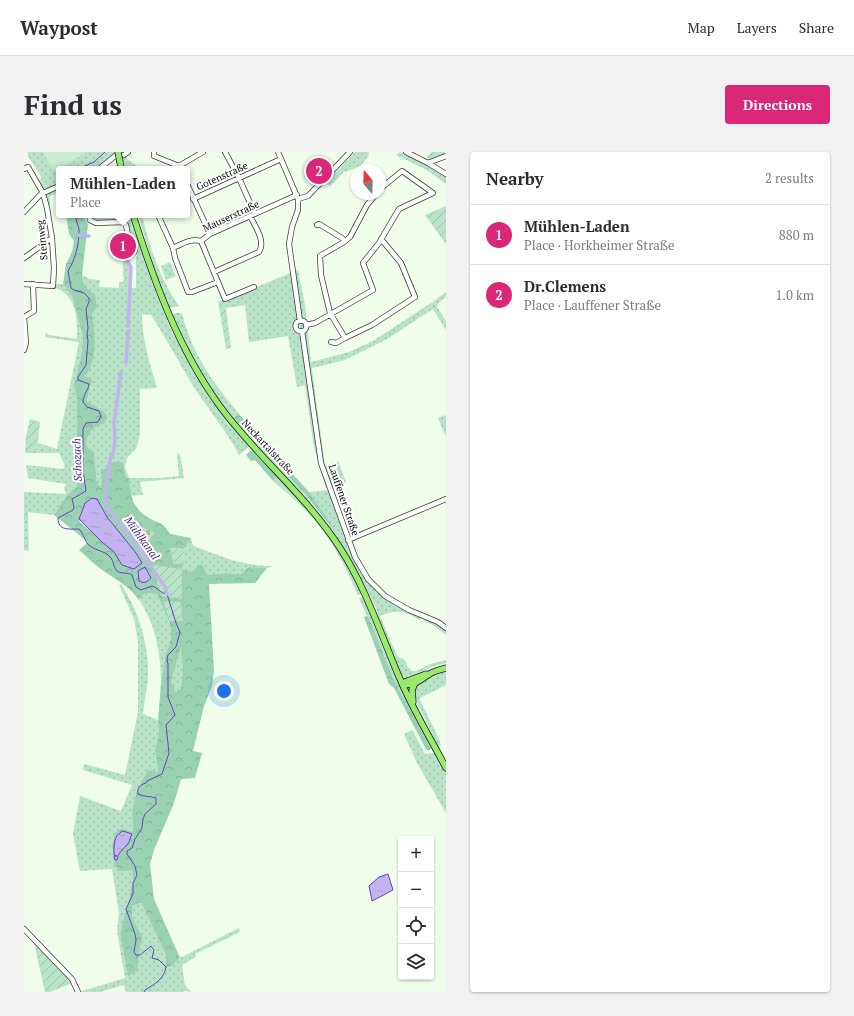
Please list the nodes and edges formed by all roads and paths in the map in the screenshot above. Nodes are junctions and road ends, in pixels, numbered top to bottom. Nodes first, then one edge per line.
1 (119, 152) edge
2 (203, 152) edge
3 (225, 152) edge
4 (279, 152) edge
5 (349, 152) edge
6 (406, 152) edge
7 (154, 153) edge
8 (446, 156) edge
9 (281, 159) junction
10 (428, 163) junction
11 (103, 166) edge
12 (121, 166) edge
13 (175, 166) edge
14 (182, 166) edge
15 (24, 169) edge
16 (446, 174) edge
17 (239, 178) junction
18 (386, 184) edge
19 (56, 187) edge
20 (190, 190) edge
21 (43, 193) junction
22 (298, 197) junction
23 (194, 199) junction
24 (372, 200) edge
25 (24, 212) edge
26 (252, 215) junction
27 (90, 218) edge
28 (134, 218) edge
29 (159, 218) edge
30 (317, 225) dead end
31 (210, 234) junction
32 (52, 238) junction
33 (382, 239) junction
34 (201, 240) junction
35 (129, 241) dead end
36 (345, 241) junction
37 (173, 248) junction
38 (24, 258) edge
39 (214, 272) junction
40 (218, 282) junction
41 (24, 284) edge
42 (33, 284) junction
43 (254, 287) dead end
44 (330, 313) junction
45 (24, 317) edge
46 (300, 321) junction
47 (306, 325) junction
48 (302, 331) junction
49 (345, 338) junction
50 (332, 342) dead end
51 (24, 350) edge
52 (446, 499) edge
53 (348, 540) junction
54 (446, 628) edge
55 (446, 668) edge
56 (429, 674) junction
57 (402, 683) junction
58 (415, 683) junction
59 (413, 705) junction
60 (446, 768) edge
61 (24, 929) edge
62 (78, 992) edge

1 - 11 street
1 - 12 main road, bridge
2 - 14 street
3 - 17 street
4 - 9 street
5 - 22 street
6 - 10 street
7 - 13 street
8 - 10 street
9 - 17 street, Gotenstraße
9 - 22 street
10 - 16 street
15 - 21 street, Steinweg
17 - 23 street, Gotenstraße
17 - 26 street
18 - 33 street
19 - 21 street
20 - 23 street
21 - 25 street
21 - 32 street, Steinweg
22 - 26 street, Mauserstraße
22 - 46 street, Lauffener Straße
23 - 31 street
24 - 36 street
26 - 31 street, Mauserstraße
26 - 39 street
27 - 35 street
28 - 57 main road, Neckartalstraße
29 - 37 street
30 - 36 street
31 - 34 street, Mauserstraße
32 - 38 street
32 - 42 street, Steinweg
33 - 44 street
33 - 49 street
34 - 37 street, Mauserstraße
34 - 39 street
36 - 44 street
37 - 40 street
39 - 40 street
40 - 43 street
41 - 42 street
42 - 45 street
44 - 47 street
44 - 49 street
45 - 51 street
46 - 47 street
46 - 48 street, Lauffener Straße
47 - 48 street
48 - 53 street, Lauffener Straße
49 - 50 street
52 - 53 street
53 - 54 street, Lauffener Straße
55 - 56 main road
56 - 57 main road
56 - 58 main road
57 - 58 main road
57 - 59 main road, Neckartalstraße
58 - 59 main road
59 - 60 main road, Neckartalstraße
61 - 62 street

